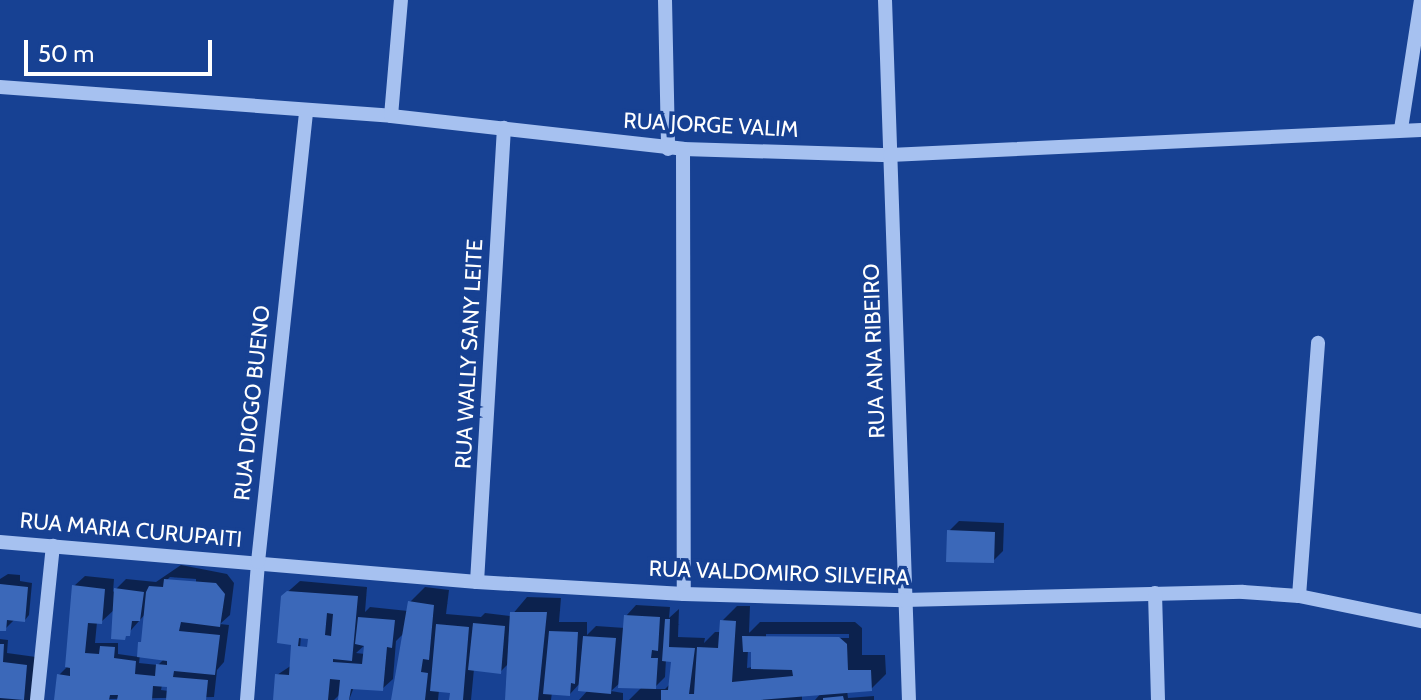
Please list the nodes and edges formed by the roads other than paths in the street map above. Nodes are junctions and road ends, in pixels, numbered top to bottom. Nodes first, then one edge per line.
1 (401, 0) edge
2 (665, 0) edge
3 (885, 0) edge
4 (1421, 0) edge
5 (0, 87) edge
6 (306, 111) junction
7 (391, 116) junction
8 (504, 128) junction
9 (1401, 129) junction
10 (1421, 130) edge
11 (676, 149) junction
12 (890, 155) junction
13 (1318, 343) dead end
14 (0, 542) edge
15 (53, 546) junction
16 (258, 562) junction
17 (477, 582) junction
18 (1155, 593) junction
19 (684, 594) junction
20 (1299, 596) junction
21 (904, 600) junction
22 (1421, 621) edge
23 (37, 700) edge
24 (247, 700) edge
25 (909, 700) edge
26 (1158, 700) edge

1 - 7 street
2 - 11 street
3 - 12 street, RUA ANA RIBEIRO
4 - 9 street
5 - 6 street, RUA JORGE VALIM
6 - 7 street, RUA JORGE VALIM
6 - 16 street, RUA DIOGO BUENO
7 - 8 street, RUA JORGE VALIM
8 - 11 street, RUA JORGE VALIM
8 - 17 street, RUA WALLY SANY LEITE
9 - 10 street, RUA JORGE VALIM
9 - 12 street, RUA JORGE VALIM
11 - 12 street, RUA JORGE VALIM
11 - 19 street
12 - 21 street, RUA ANA RIBEIRO
13 - 20 street
14 - 15 street, RUA MARIA CURUPAITI
15 - 16 street, RUA MARIA CURUPAITI
15 - 23 street
16 - 17 street, RUA VALDOMIRO SILVEIRA
16 - 24 street, RUA DIOGO BUENO
17 - 19 street, RUA VALDOMIRO SILVEIRA
18 - 20 street, RUA VALDOMIRO SILVEIRA
18 - 21 street, RUA VALDOMIRO SILVEIRA
18 - 26 street
19 - 21 street, RUA VALDOMIRO SILVEIRA
20 - 22 street, RUA VALDOMIRO SILVEIRA
21 - 25 street, RUA ANA RIBEIRO

